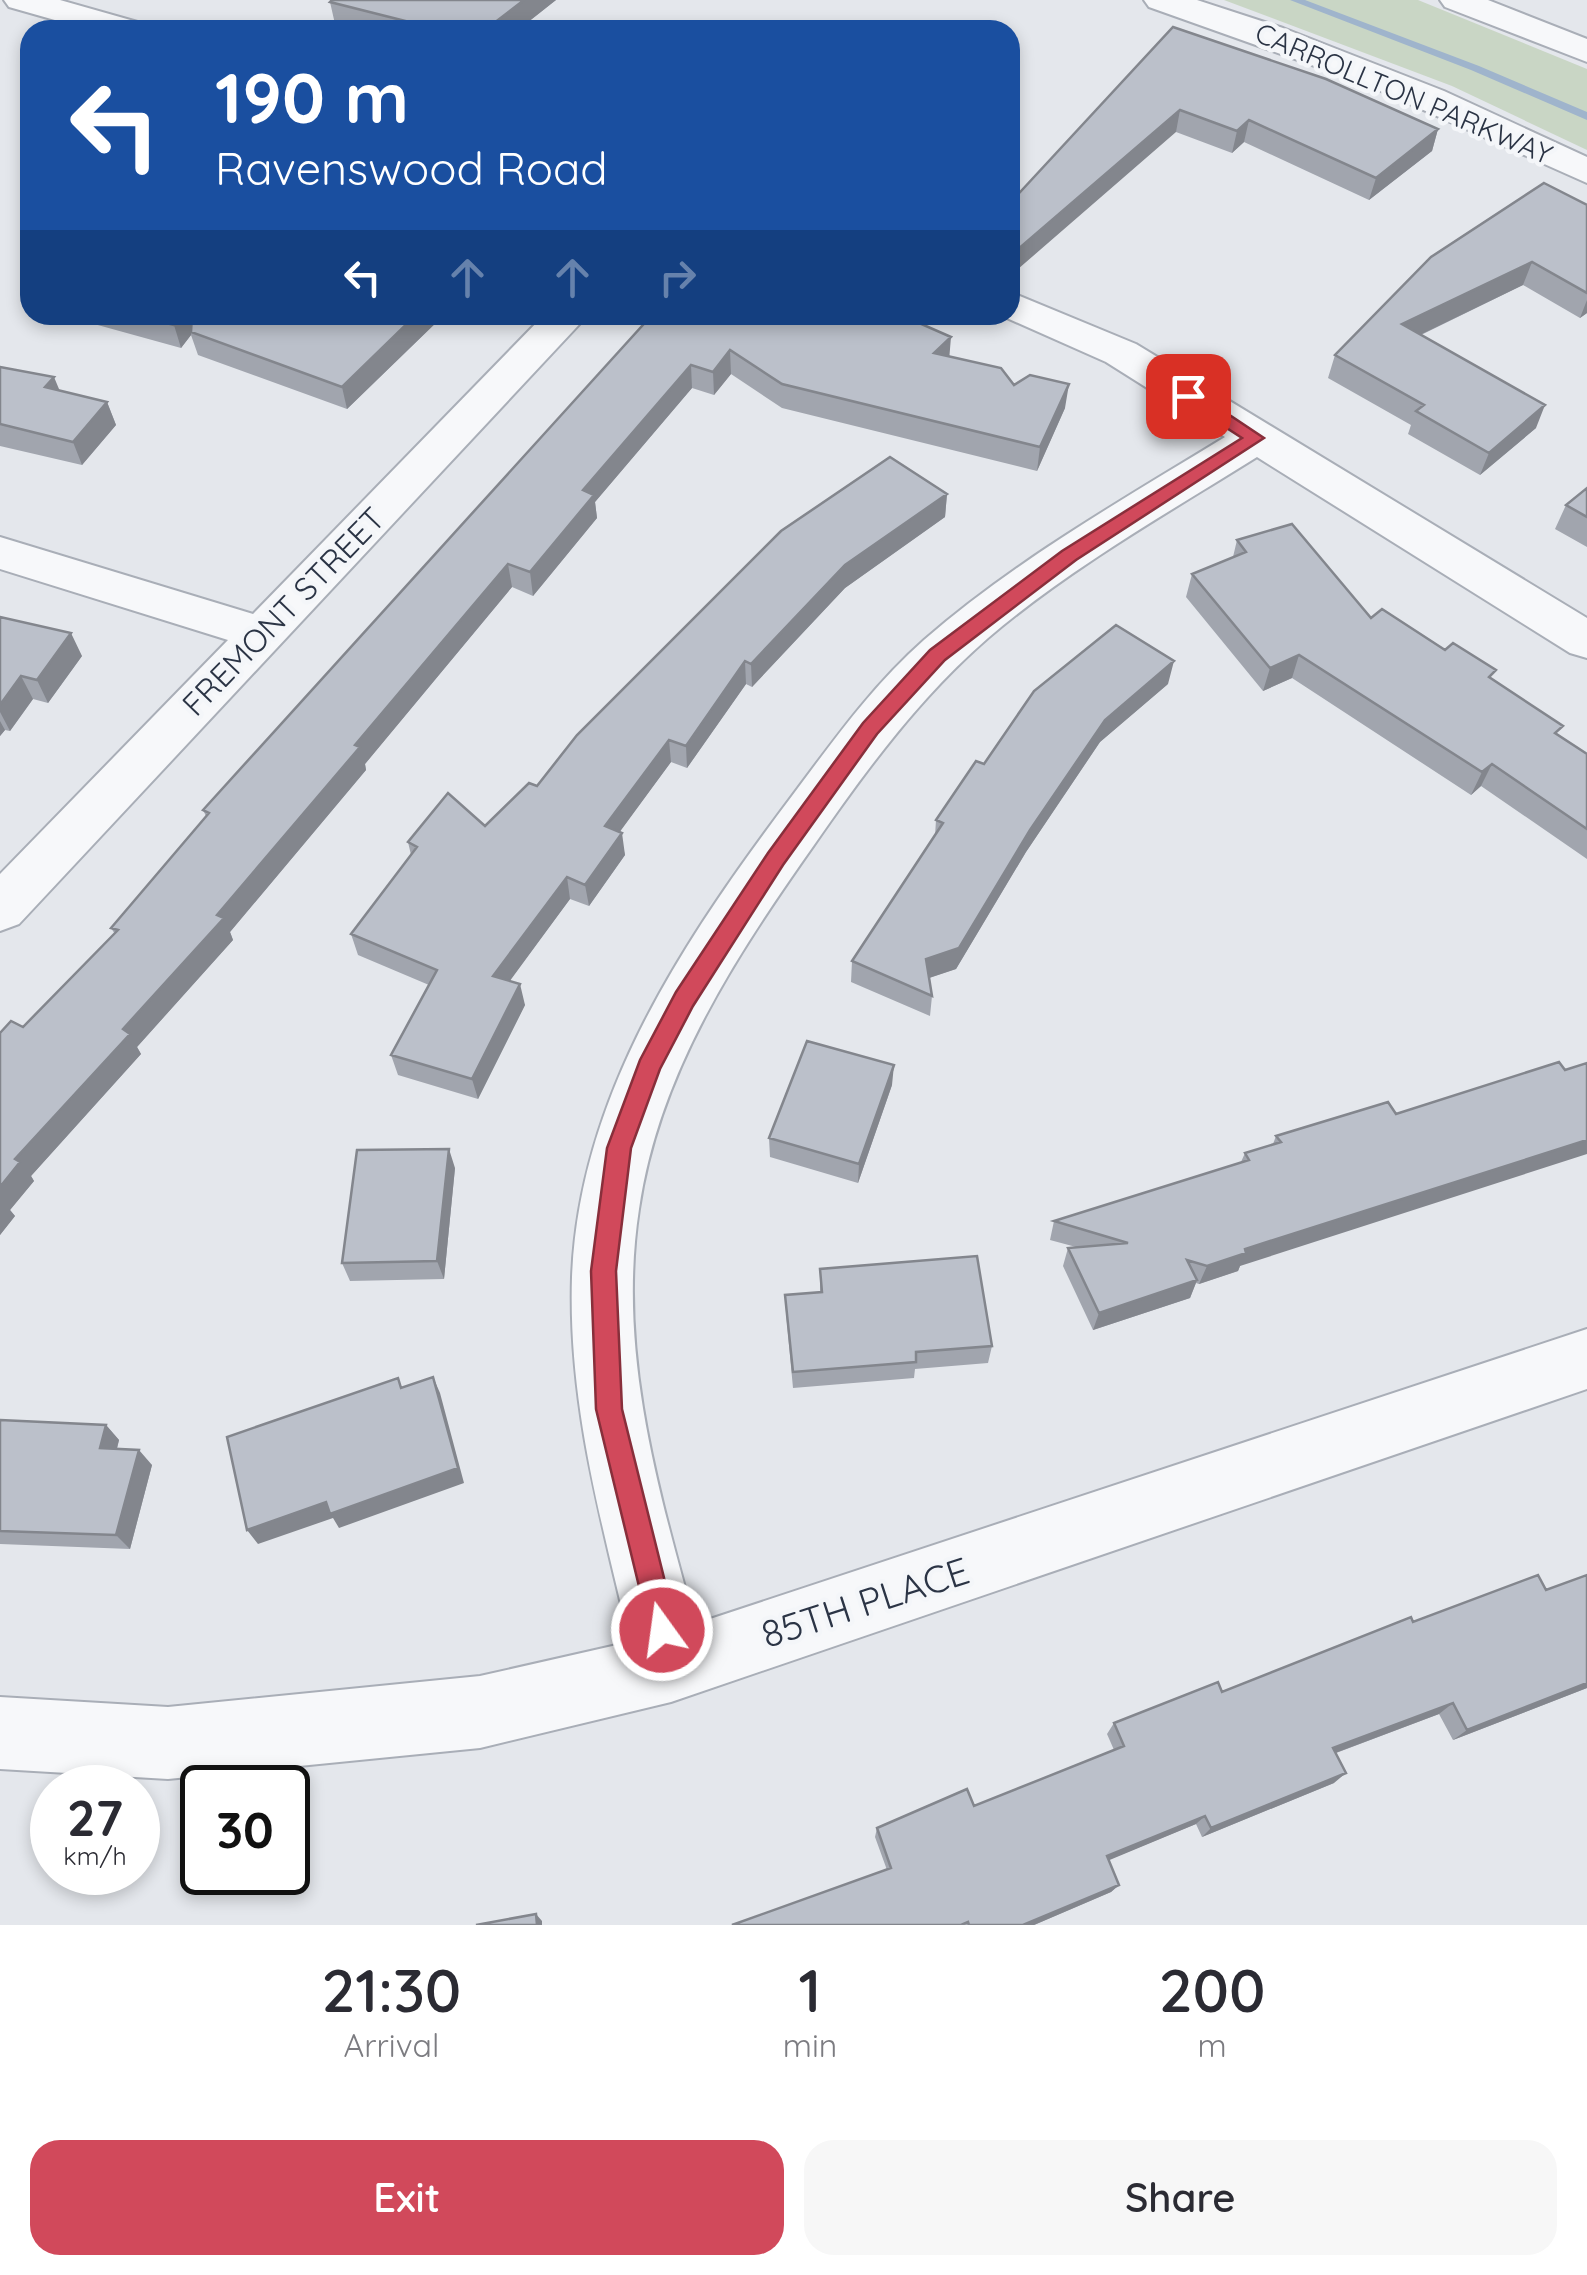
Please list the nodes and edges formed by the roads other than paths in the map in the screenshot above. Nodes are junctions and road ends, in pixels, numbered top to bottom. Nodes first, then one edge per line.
1 (21, 0) edge
2 (1162, 0) edge
3 (1485, 4) edge
4 (92, 20) edge
5 (1587, 51) edge
6 (1587, 172) edge
7 (1020, 308) edge
8 (557, 325) edge
9 (1255, 438) junction
10 (0, 553) edge
11 (261, 633) junction
12 (1587, 642) edge
13 (0, 909) edge
14 (1587, 1360) edge
15 (671, 1667) junction
16 (0, 1733) edge

1 - 4 street
2 - 6 street, CARROLLTON PARKWAY
3 - 5 street
7 - 9 street
8 - 11 street, FREMONT STREET
9 - 12 street
9 - 15 street
10 - 11 street
11 - 13 street, FREMONT STREET
14 - 15 street, 85TH PLACE
15 - 16 street, 85TH PLACE

